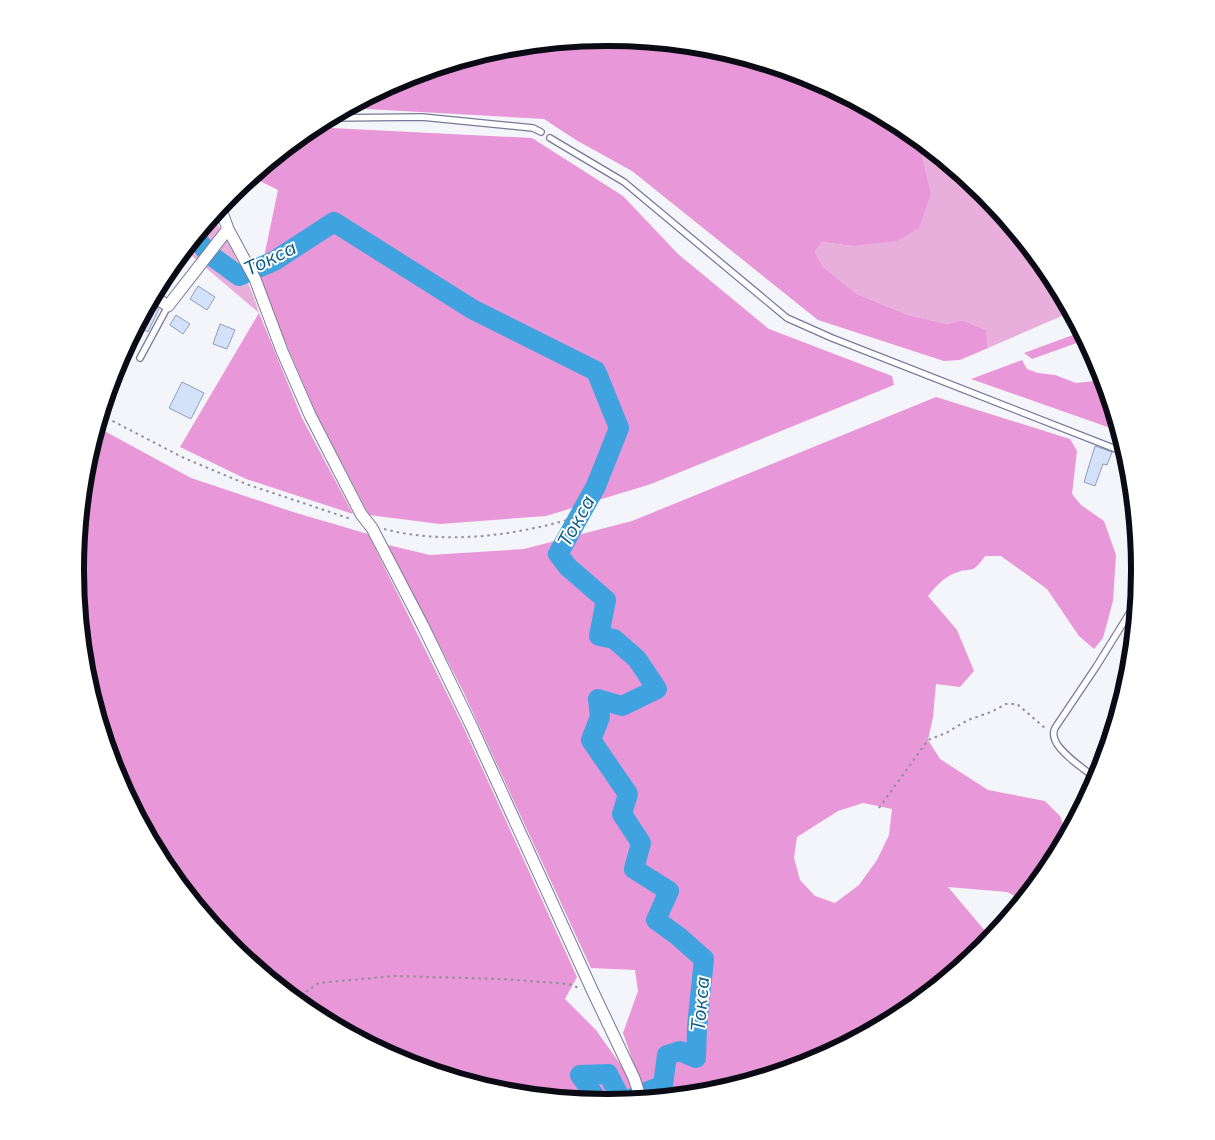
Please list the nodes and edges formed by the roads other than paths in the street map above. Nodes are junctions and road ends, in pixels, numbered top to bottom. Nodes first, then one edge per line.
1 (343, 118) edge
2 (541, 132) dead end
3 (550, 138) dead end
4 (223, 215) edge
5 (228, 229) junction
6 (159, 300) edge
7 (168, 306) junction
8 (140, 358) dead end
9 (1117, 449) edge
10 (1129, 613) edge
11 (1090, 773) edge
12 (639, 1093) edge

1 - 2 lane
3 - 9 lane
4 - 5 street
5 - 7 street
5 - 12 street
6 - 7 street
7 - 8 lane
10 - 11 lane

